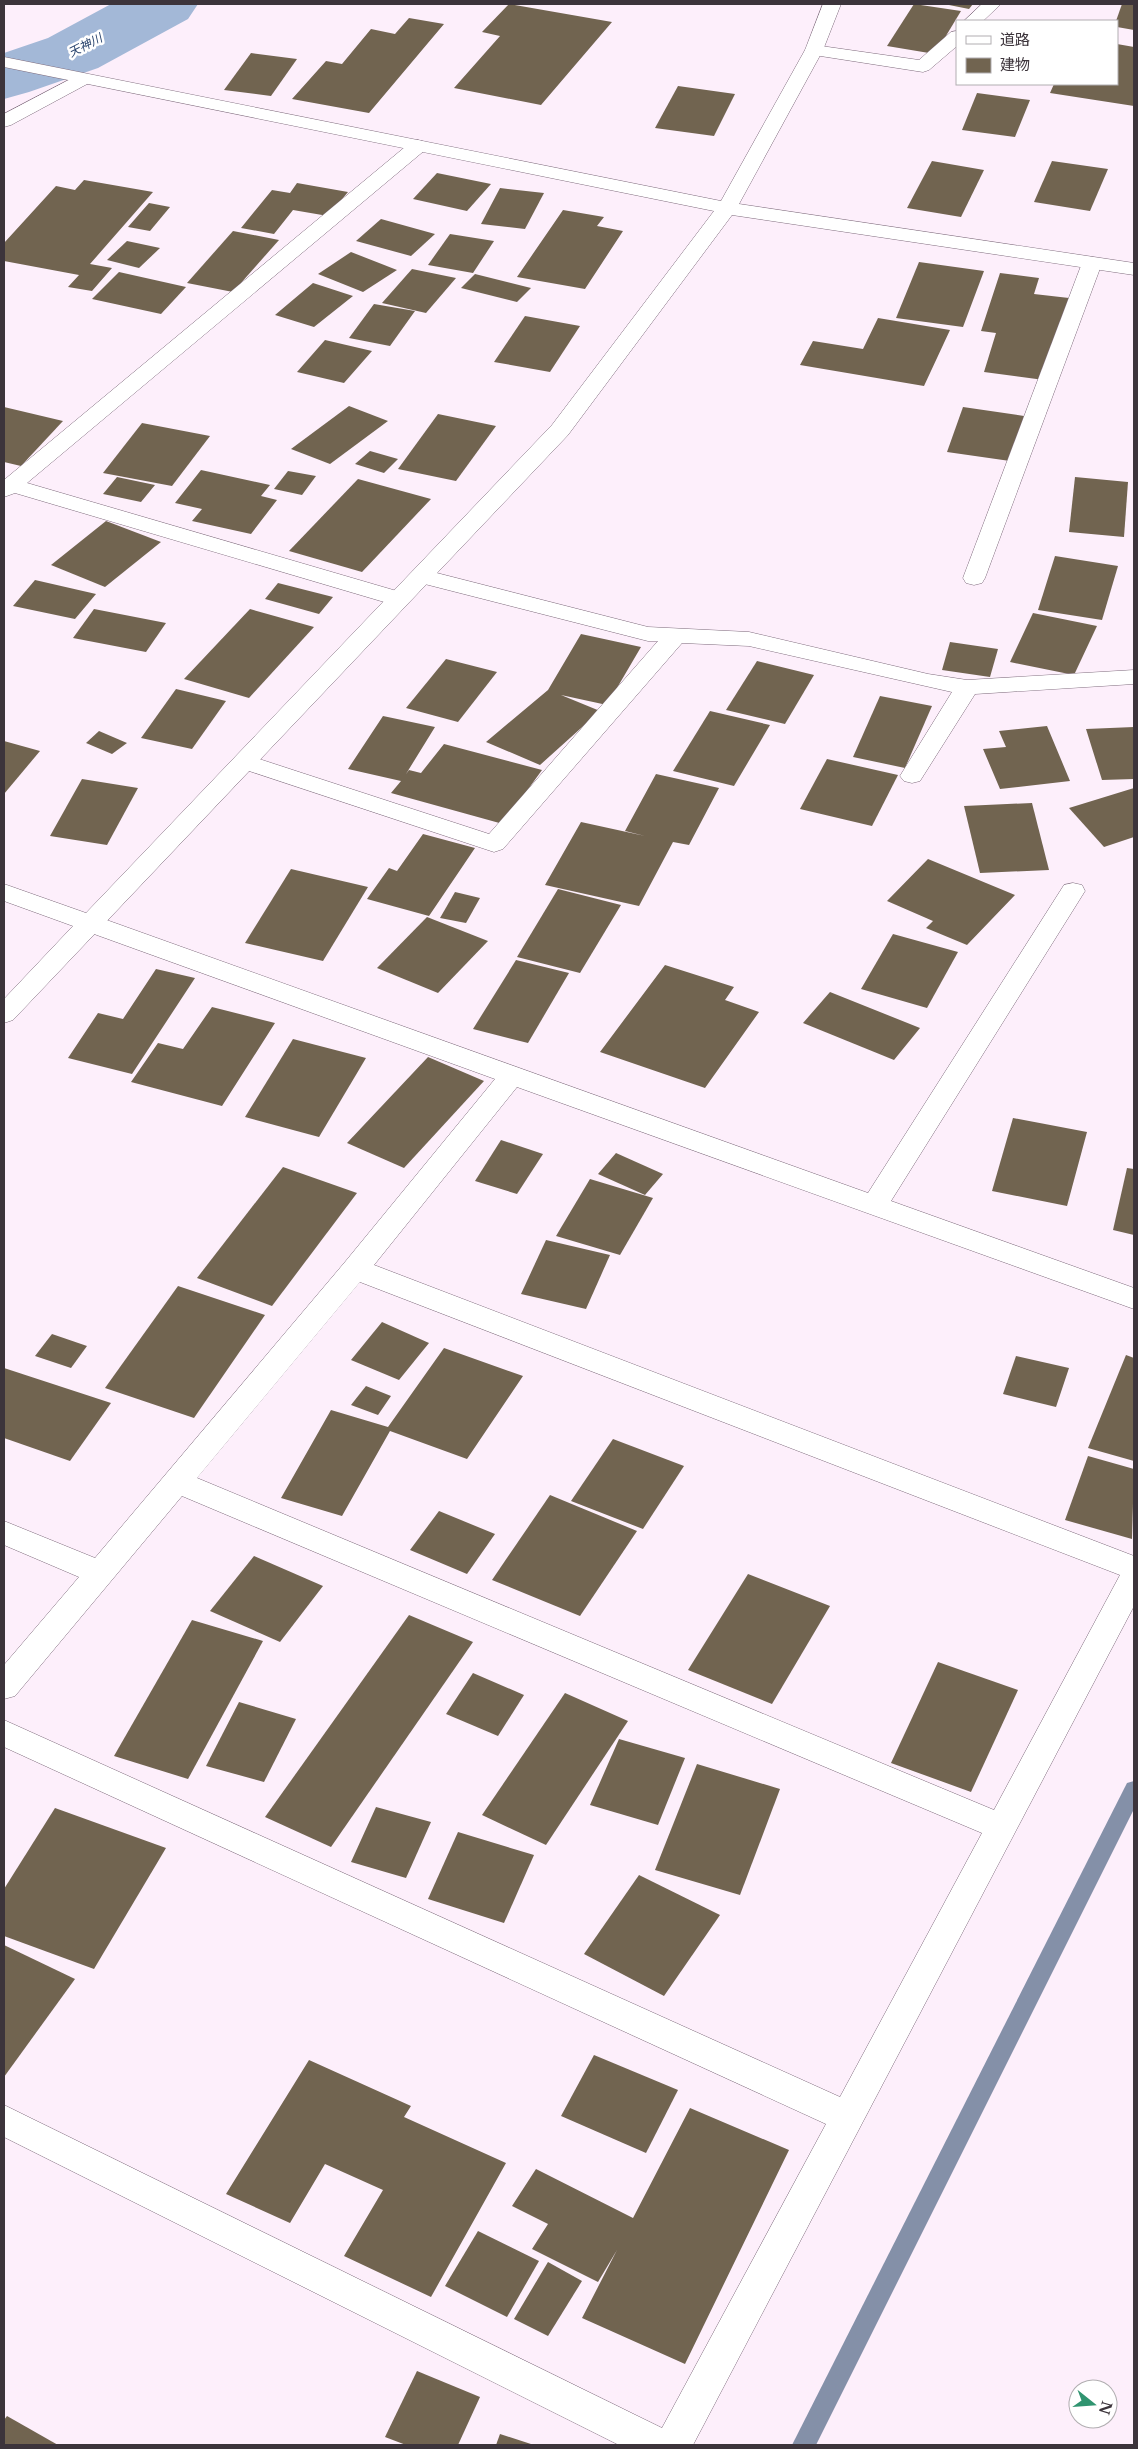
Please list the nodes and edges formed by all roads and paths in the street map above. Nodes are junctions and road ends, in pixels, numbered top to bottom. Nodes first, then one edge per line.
1 (832, 4) edge
2 (992, 4) edge
3 (974, 20) edge
4 (956, 37) edge
5 (814, 50) junction
6 (4, 62) edge
7 (82, 79) junction
8 (4, 121) edge
9 (418, 146) junction
10 (727, 208) junction
11 (1092, 263) junction
12 (1134, 269) edge
13 (7, 488) edge
14 (421, 576) junction
15 (974, 578) dead end
16 (399, 599) junction
17 (676, 635) junction
18 (1134, 677) edge
19 (967, 687) junction
20 (245, 762) junction
21 (912, 776) dead end
22 (1073, 891) dead end
23 (4, 892) edge
24 (92, 924) junction
25 (4, 1014) edge
26 (511, 1076) junction
27 (874, 1206) junction
28 (355, 1269) junction
29 (1134, 1299) edge
30 (175, 1481) junction
31 (4, 1532) edge
32 (1134, 1568) edge
33 (99, 1573) junction
34 (1134, 1578) edge
35 (4, 1687) edge
36 (4, 1733) edge
37 (1002, 1827) junction
38 (847, 2117) junction
39 (4, 2120) edge
40 (657, 2445) edge
41 (673, 2445) edge

1 - 5 street
2 - 3 street
4 - 5 street
5 - 10 street
6 - 7 street
7 - 8 street
7 - 9 street
9 - 10 street
9 - 13 street
10 - 11 street
10 - 14 street
11 - 12 street
11 - 15 street
13 - 16 street
14 - 16 street
14 - 17 street
16 - 20 street
17 - 19 street
17 - 20 street
18 - 19 street
19 - 21 street
20 - 24 street
22 - 27 street
23 - 24 street
24 - 25 street
24 - 26 street
26 - 27 street
26 - 28 street
27 - 29 street
28 - 30 street
28 - 32 street
30 - 33 street
30 - 37 street
31 - 33 street
33 - 35 street
34 - 37 street
36 - 38 street
37 - 38 street
38 - 41 street
39 - 40 street

